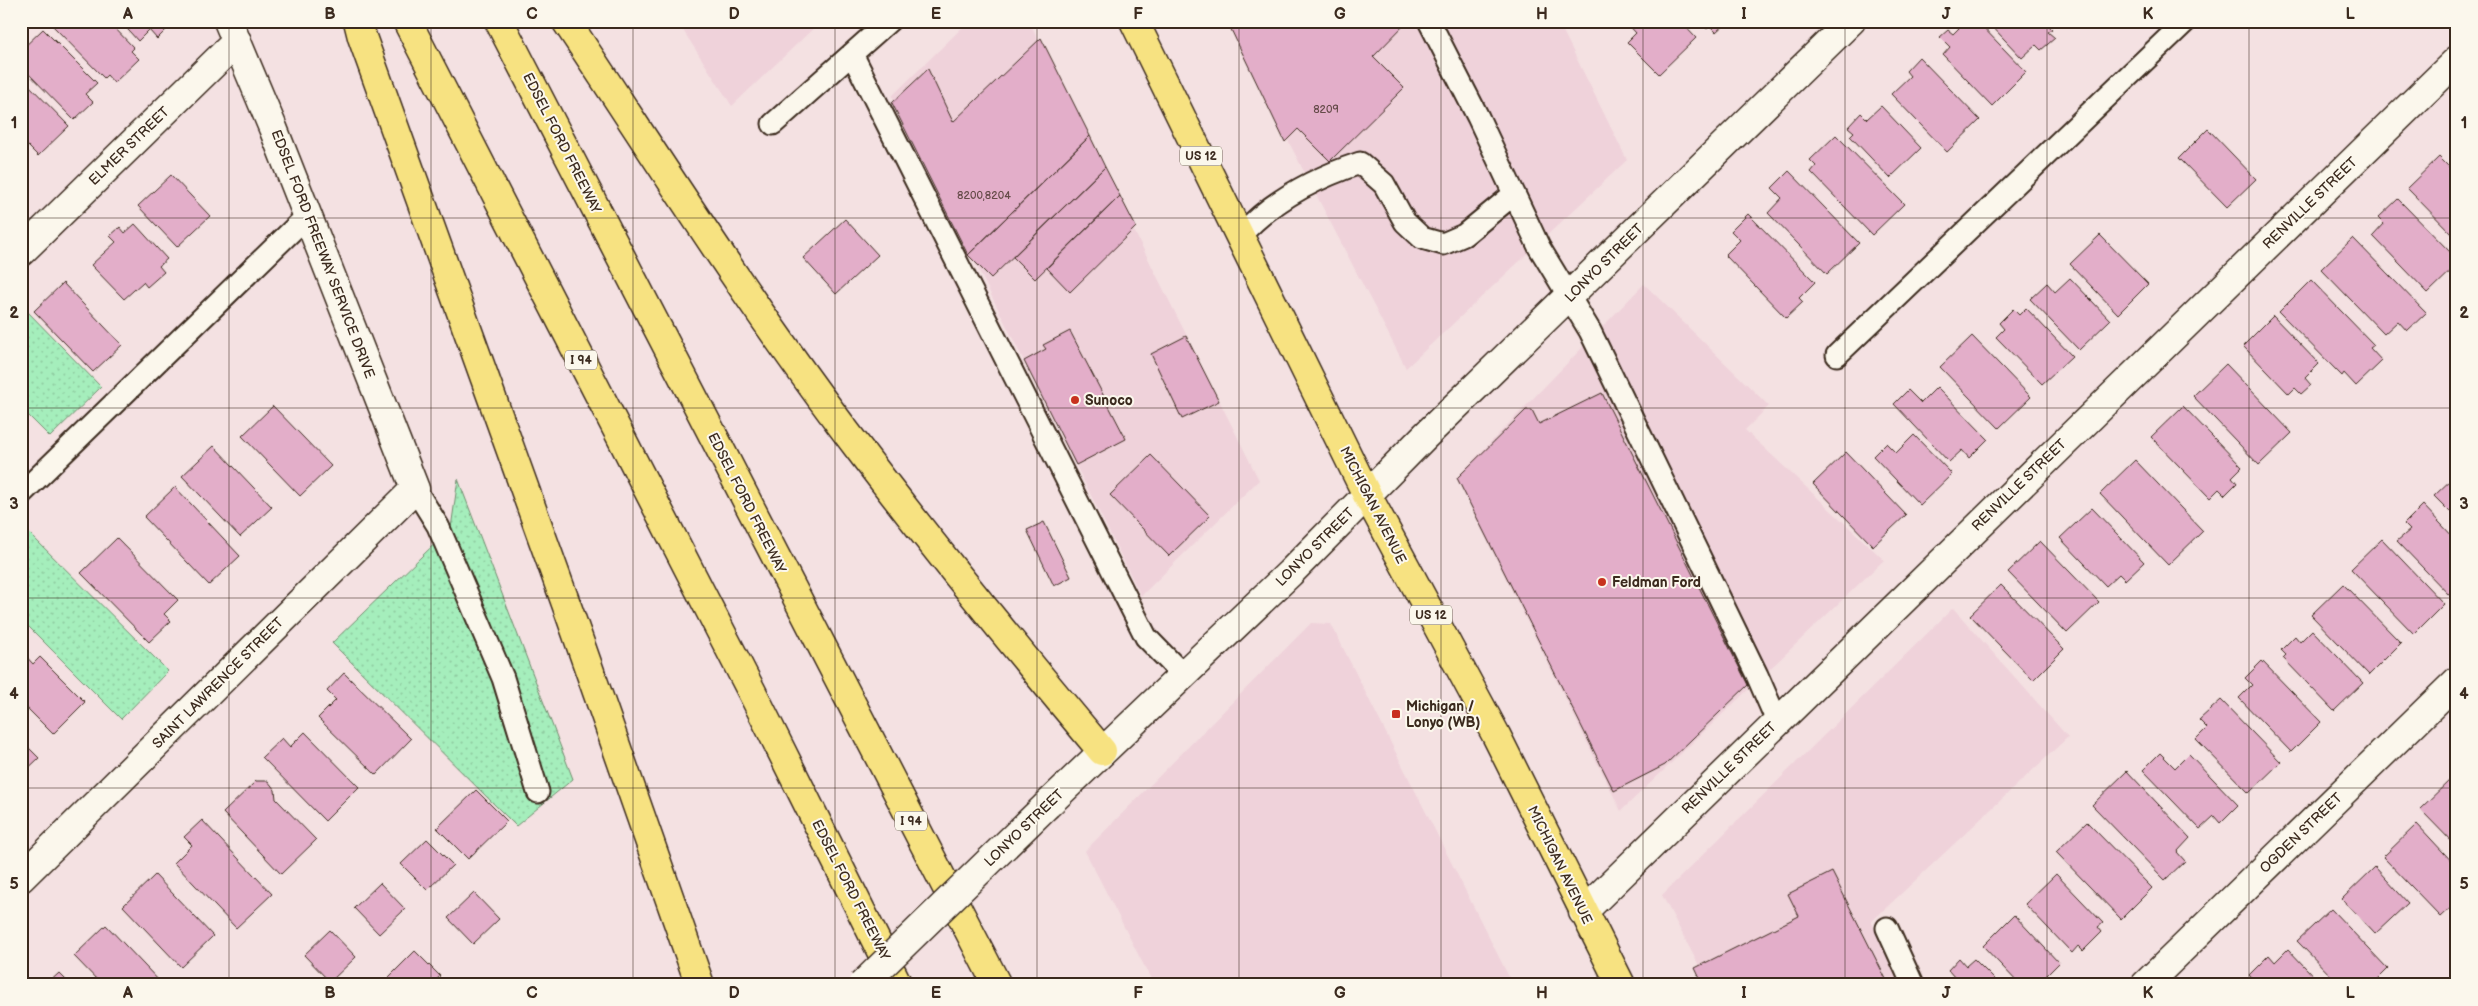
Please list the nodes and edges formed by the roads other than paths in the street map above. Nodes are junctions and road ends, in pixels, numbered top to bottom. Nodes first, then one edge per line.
1 (358, 21) edge
2 (407, 21) edge
3 (499, 21) edge
4 (566, 21) edge
5 (889, 21) edge
6 (1134, 21) edge
7 (1429, 21) edge
8 (1851, 21) edge
9 (2186, 21) edge
10 (232, 31) edge
11 (852, 54) junction
12 (2457, 60) edge
13 (773, 124) dead end
14 (1514, 194) junction
15 (308, 215) junction
16 (1240, 236) junction
17 (21, 252) edge
18 (1569, 297) junction
19 (1838, 355) dead end
20 (415, 489) junction
21 (21, 494) edge
22 (1367, 495) junction
23 (1183, 675) junction
24 (2457, 682) edge
25 (1777, 721) junction
26 (1102, 751) junction
27 (538, 792) dead end
28 (21, 878) edge
29 (1583, 912) junction
30 (1887, 928) dead end
31 (700, 985) edge
32 (862, 985) edge
33 (898, 985) edge
34 (997, 985) edge
35 (1621, 985) edge
36 (1913, 985) edge
37 (2145, 985) edge

1 - 31 main road
2 - 33 main road, EDSEL FORD FREEWAY / I 94
3 - 34 main road, EDSEL FORD FREEWAY / I 94
4 - 26 main road
5 - 11 lane
6 - 16 main road, MICHIGAN AVENUE / US 12
7 - 14 lane
8 - 18 street, LONYO STREET
9 - 19 lane
10 - 15 street, EDSEL FORD FREEWAY SERVICE DRIVE
10 - 17 street, ELMER STREET
11 - 13 lane
11 - 23 lane
12 - 25 street, RENVILLE STREET
14 - 16 lane
14 - 18 lane
15 - 20 street, EDSEL FORD FREEWAY SERVICE DRIVE
15 - 21 lane
16 - 22 main road, MICHIGAN AVENUE / US 12
18 - 22 street, LONYO STREET
18 - 25 lane
20 - 27 lane
20 - 28 street, SAINT LAWRENCE STREET
22 - 23 street, LONYO STREET
22 - 29 main road, MICHIGAN AVENUE / US 12
23 - 26 street, LONYO STREET
24 - 37 street, OGDEN STREET
25 - 29 street, RENVILLE STREET
26 - 32 street, LONYO STREET, bridge
29 - 35 main road, MICHIGAN AVENUE / US 12
30 - 36 lane

